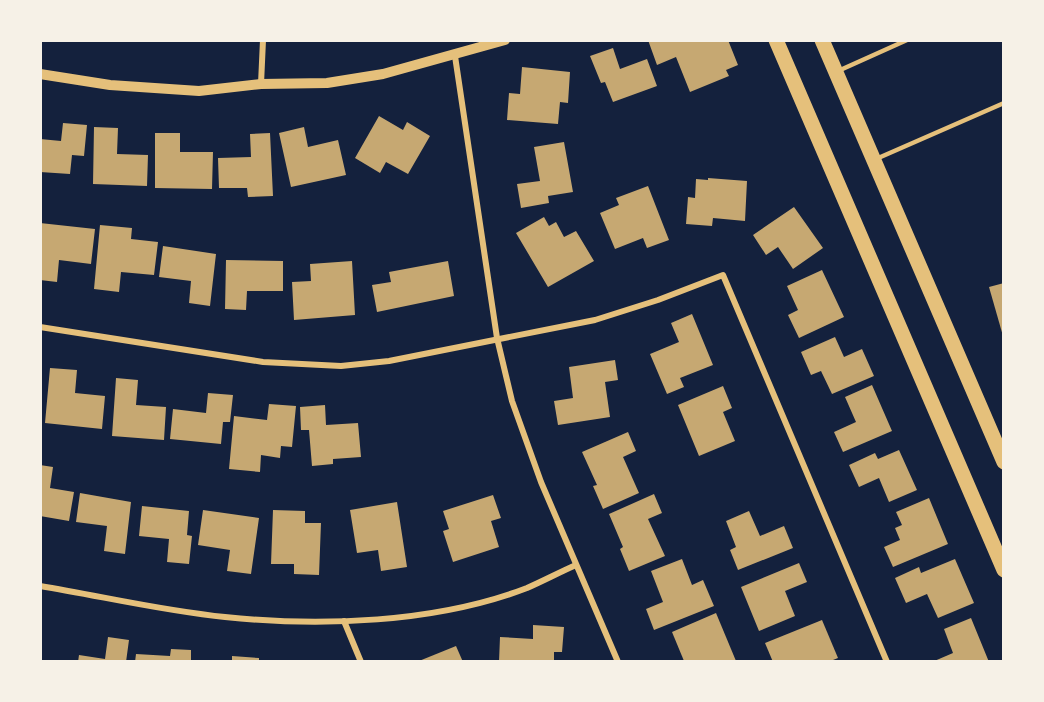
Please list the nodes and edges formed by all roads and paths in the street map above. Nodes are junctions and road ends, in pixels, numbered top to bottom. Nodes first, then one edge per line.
1 (263, 40) edge
2 (505, 40) edge
3 (776, 40) edge
4 (822, 40) edge
5 (908, 40) edge
6 (455, 56) junction
7 (836, 72) junction
8 (40, 75) edge
9 (261, 84) junction
10 (1004, 103) edge
11 (874, 160) junction
12 (40, 327) edge
13 (497, 338) junction
14 (1004, 462) edge
15 (576, 565) junction
16 (1004, 570) edge
17 (40, 585) edge
18 (344, 621) junction
19 (361, 662) edge
20 (618, 662) edge
21 (887, 662) edge

1 - 9 street
2 - 6 street
3 - 16 main road
4 - 7 main road
5 - 7 lane
6 - 9 street
6 - 13 street
7 - 11 main road
8 - 9 street
10 - 11 lane
11 - 14 main road
12 - 13 street
13 - 15 street
13 - 21 street
15 - 18 street
15 - 20 street
17 - 18 street
18 - 19 street

